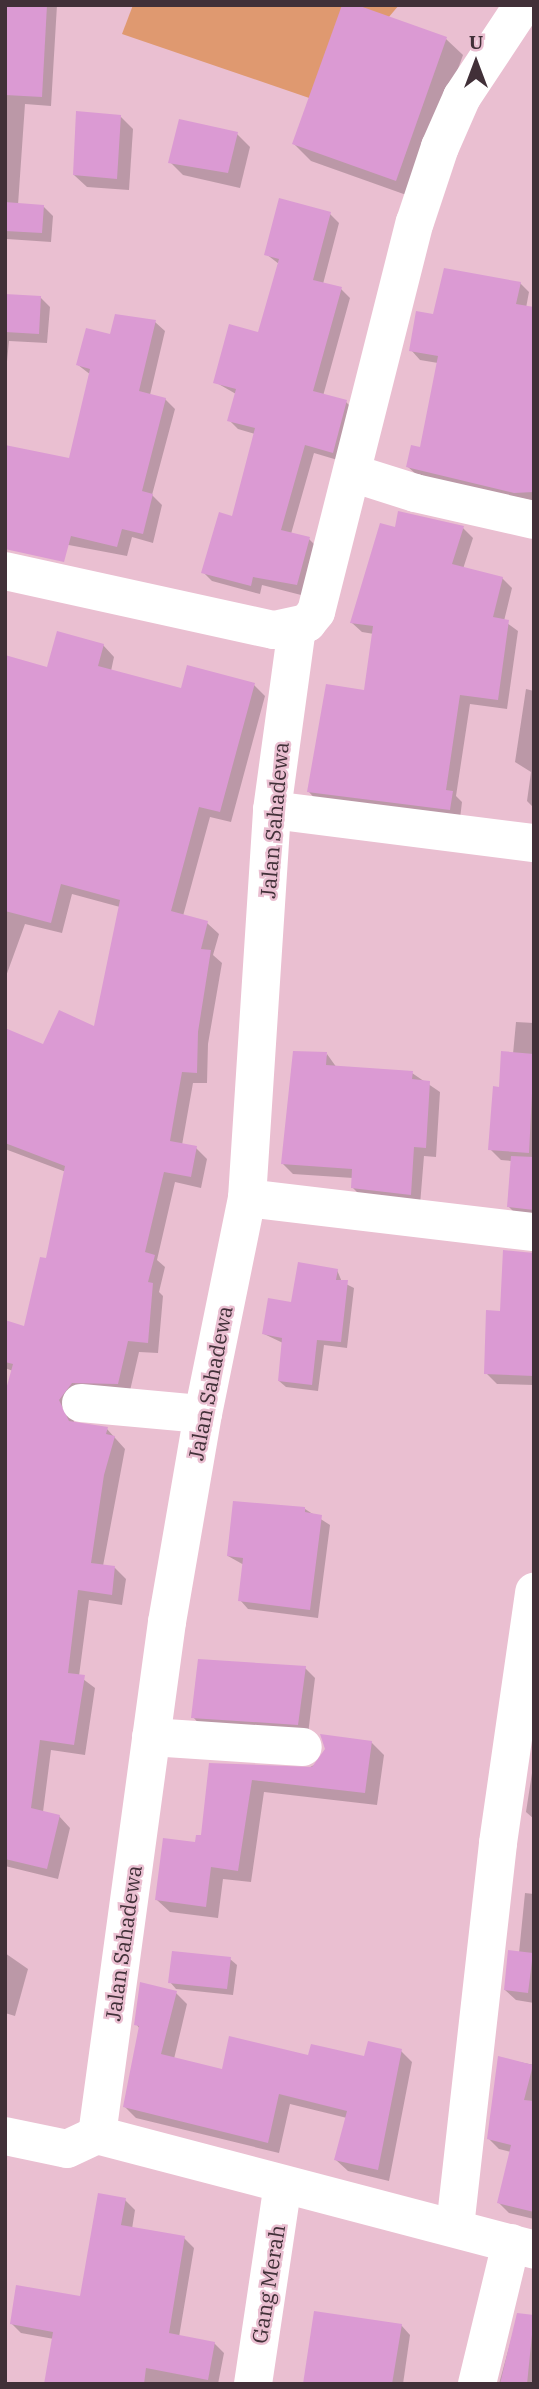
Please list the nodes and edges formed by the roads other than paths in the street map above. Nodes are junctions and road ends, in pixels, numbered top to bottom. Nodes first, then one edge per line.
1 (523, 5) edge
2 (352, 473) junction
3 (534, 520) edge
4 (5, 571) edge
5 (296, 628) junction
6 (272, 810) junction
7 (534, 843) edge
8 (247, 1198) junction
9 (534, 1232) edge
10 (81, 1403) dead end
11 (202, 1414) junction
12 (534, 1592) edge
13 (151, 1737) junction
14 (303, 1747) dead end
15 (97, 2135) junction
16 (5, 2136) edge
17 (283, 2184) junction
18 (456, 2227) junction
19 (522, 2247) edge
20 (256, 2383) edge
21 (477, 2384) edge

1 - 2 street
2 - 3 street
2 - 5 street
4 - 5 street
5 - 6 street, Jalan Sahadewa
6 - 7 street
6 - 8 street, Jalan Sahadewa
8 - 9 street
8 - 11 street, Jalan Sahadewa
10 - 11 street
11 - 13 street, Jalan Sahadewa
12 - 18 street
13 - 14 street
13 - 15 street, Jalan Sahadewa
15 - 16 street
15 - 17 street
17 - 18 street
17 - 20 street, Gang Merah
18 - 19 street
19 - 21 street

